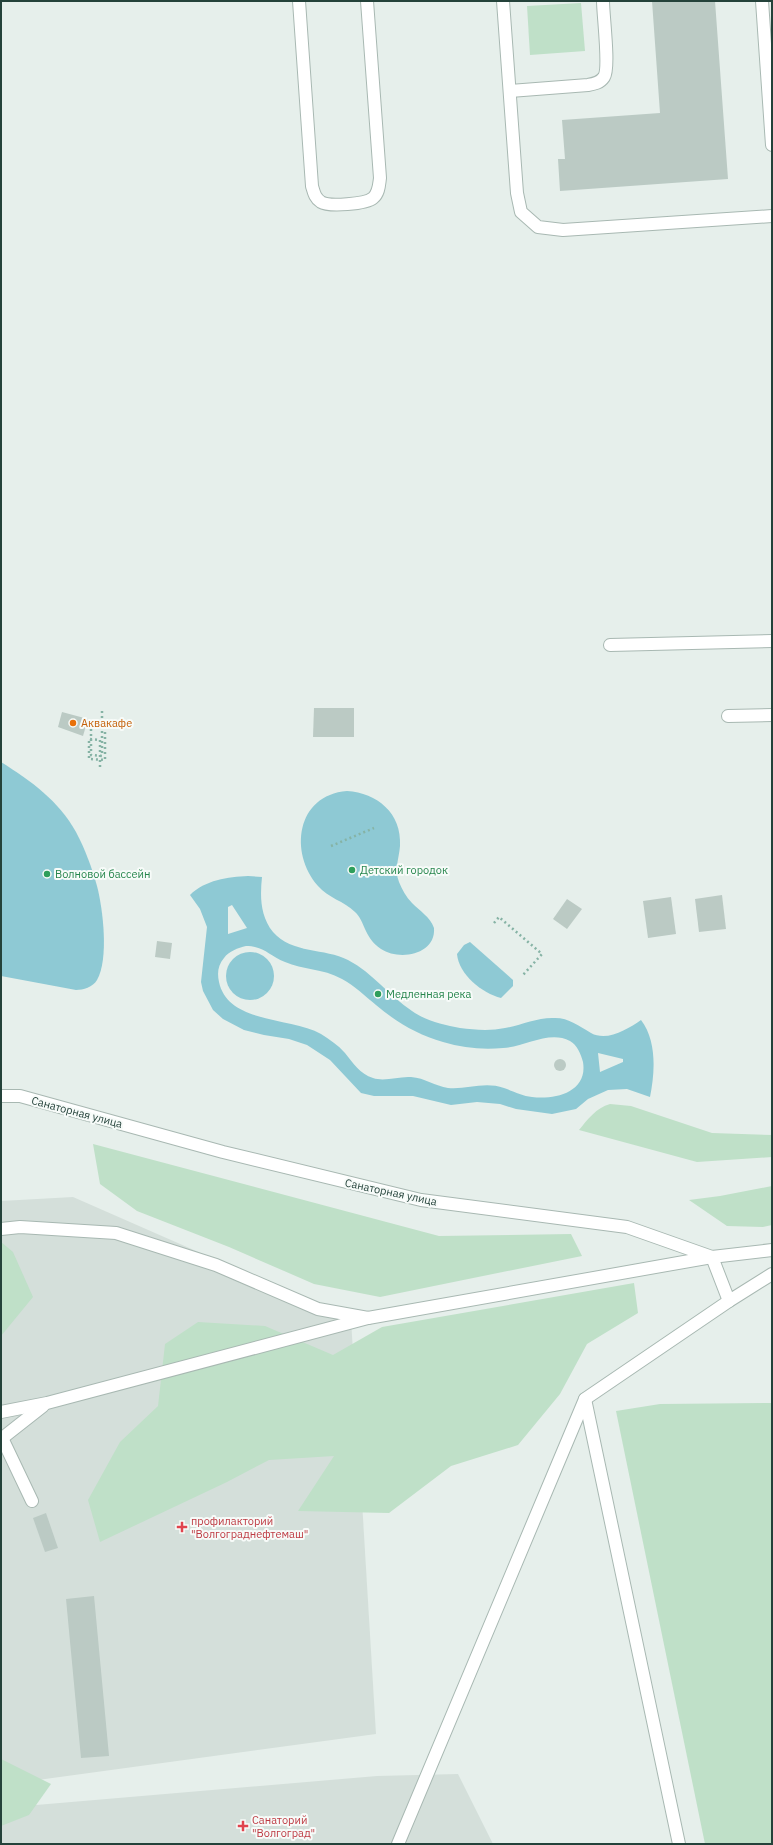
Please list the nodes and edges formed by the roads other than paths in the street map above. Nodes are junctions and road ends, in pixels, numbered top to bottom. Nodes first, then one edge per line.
1 (299, 1) edge
2 (367, 1) edge
3 (503, 1) edge
4 (602, 1) edge
5 (762, 1) edge
6 (510, 91) junction
7 (772, 145) edge
8 (772, 216) edge
9 (772, 641) edge
10 (610, 645) dead end
11 (772, 715) edge
12 (728, 716) dead end
13 (1, 1096) edge
14 (1, 1229) edge
15 (772, 1250) edge
16 (712, 1257) junction
17 (772, 1274) edge
18 (729, 1301) junction
19 (368, 1318) junction
20 (585, 1399) junction
21 (46, 1403) junction
22 (1, 1412) edge
23 (1, 1438) edge
24 (32, 1501) dead end
25 (398, 1844) edge
26 (679, 1844) edge

1 - 2 street
3 - 6 street
4 - 6 street
5 - 7 street
6 - 8 street
9 - 10 street
11 - 12 street
13 - 16 street, Санаторная улица
14 - 19 street
15 - 16 street
16 - 18 street
16 - 19 street
17 - 18 street
18 - 20 street
19 - 21 street
20 - 25 street
20 - 26 street
21 - 22 street
21 - 23 street
23 - 24 street

